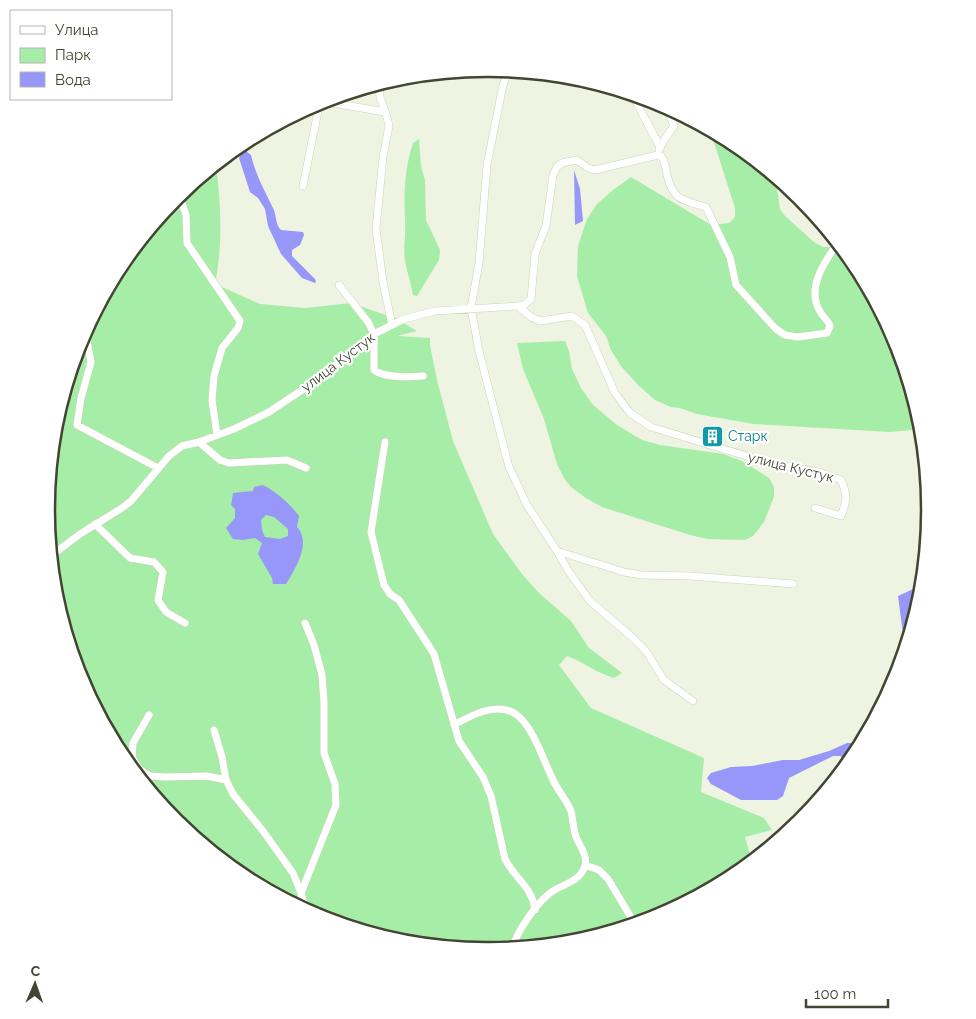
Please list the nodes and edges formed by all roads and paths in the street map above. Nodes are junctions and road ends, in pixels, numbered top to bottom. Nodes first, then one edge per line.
1 (506, 77) edge
2 (379, 90) edge
3 (637, 103) edge
4 (336, 104) edge
5 (319, 110) edge
6 (385, 112) junction
7 (670, 116) edge
8 (660, 147) junction
9 (658, 155) junction
10 (303, 186) dead end
11 (182, 203) edge
12 (834, 249) edge
13 (339, 285) dead end
14 (518, 306) junction
15 (471, 308) junction
16 (392, 325) junction
17 (374, 334) junction
18 (88, 345) edge
19 (423, 376) dead end
20 (217, 436) junction
21 (199, 442) junction
22 (385, 442) dead end
23 (158, 468) junction
24 (306, 468) dead end
25 (815, 508) dead end
26 (95, 524) junction
27 (57, 551) edge
28 (557, 551) junction
29 (793, 584) dead end
30 (305, 623) dead end
31 (186, 624) dead end
32 (693, 701) dead end
33 (148, 715) dead end
34 (454, 725) junction
35 (214, 730) dead end
36 (132, 756) edge
37 (143, 772) edge
38 (226, 780) junction
39 (585, 865) junction
40 (302, 893) junction
41 (304, 902) edge
42 (535, 910) junction
43 (632, 918) edge
44 (514, 942) edge

1 - 15 street
2 - 6 street
3 - 8 street
4 - 6 street
5 - 10 street
6 - 16 street
7 - 8 street
8 - 9 street
9 - 12 street
9 - 14 street
11 - 20 street
13 - 17 street
14 - 15 street, улица Кустук
14 - 25 street, улица Кустук
15 - 16 street, улица Кустук
15 - 28 street
16 - 17 street, улица Кустук
17 - 19 street
17 - 20 street, улица Кустук
18 - 23 street
20 - 21 street, улица Кустук
21 - 23 street, улица Кустук
21 - 24 street
22 - 34 street
23 - 26 street, улица Кустук
26 - 27 street, улица Кустук
26 - 31 street
28 - 29 street
28 - 32 street
30 - 40 street
33 - 36 street
34 - 39 street
34 - 42 street
35 - 38 street
37 - 38 street
38 - 40 street
39 - 42 street
39 - 43 street
40 - 41 street
42 - 44 street

